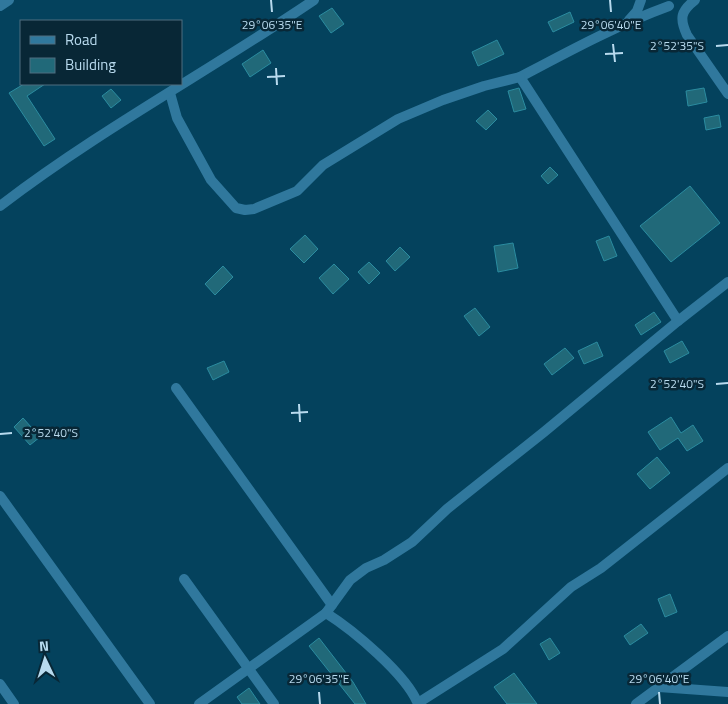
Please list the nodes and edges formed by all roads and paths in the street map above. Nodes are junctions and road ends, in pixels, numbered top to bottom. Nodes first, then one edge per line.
1 (9, 0) edge
2 (314, 0) edge
3 (642, 0) edge
4 (696, 0) edge
5 (668, 3) edge
6 (0, 6) edge
7 (627, 22) junction
8 (682, 25) junction
9 (520, 77) junction
10 (170, 93) junction
11 (728, 94) edge
12 (0, 206) edge
13 (728, 282) edge
14 (678, 321) junction
15 (176, 388) dead end
16 (728, 468) edge
17 (0, 496) edge
18 (184, 578) dead end
19 (329, 609) junction
20 (728, 636) edge
21 (249, 669) junction
22 (0, 684) edge
23 (659, 687) junction
24 (728, 692) edge
25 (14, 704) edge
26 (150, 704) edge
27 (198, 704) edge
28 (274, 704) edge
29 (418, 704) edge
30 (636, 704) edge

1 - 6 street
2 - 10 street
3 - 7 street
4 - 8 street
5 - 7 street
5 - 8 street
7 - 9 street
8 - 11 street
9 - 10 street
9 - 14 street
10 - 12 street
13 - 14 street
14 - 19 street
15 - 19 street
16 - 29 street
17 - 26 street
18 - 21 street
19 - 21 street
19 - 29 street
20 - 23 street
21 - 27 street
21 - 28 street
22 - 25 street
23 - 24 street
23 - 30 street

